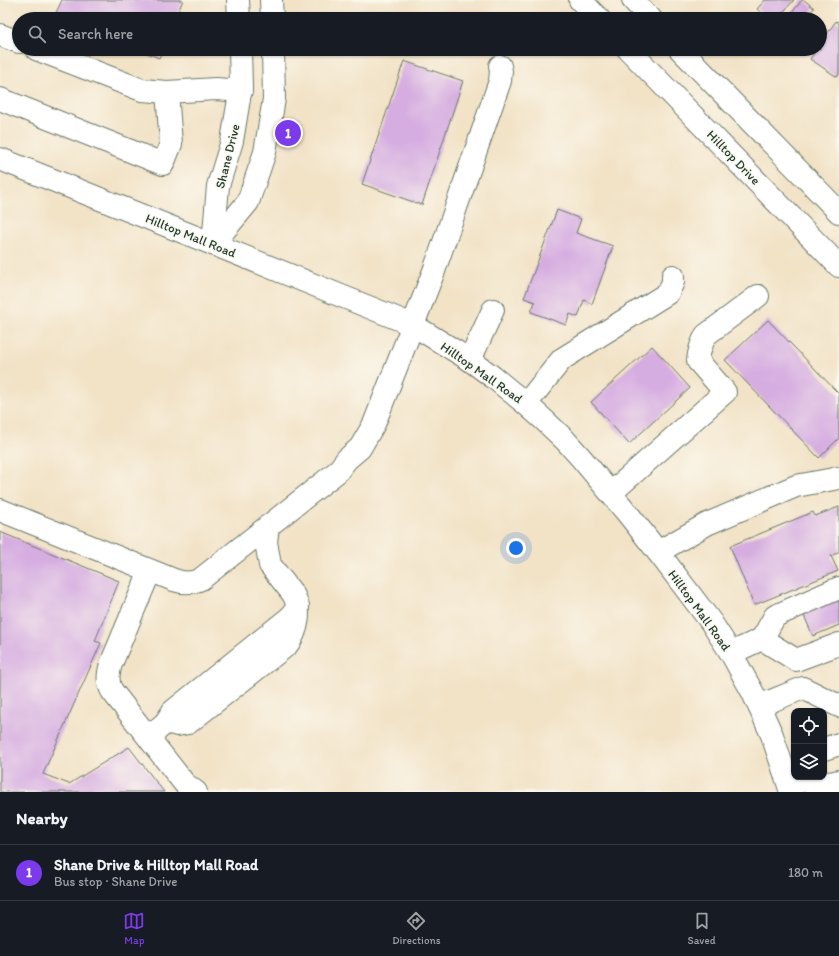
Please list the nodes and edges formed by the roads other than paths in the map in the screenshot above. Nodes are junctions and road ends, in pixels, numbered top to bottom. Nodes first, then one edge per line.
1 (238, 0) edge
2 (272, 0) edge
3 (580, 0) edge
4 (633, 0) edge
5 (239, 12) edge
6 (272, 12) edge
7 (592, 12) edge
8 (644, 12) edge
9 (0, 35) edge
10 (12, 39) edge
11 (54, 56) edge
12 (240, 56) edge
13 (273, 56) edge
14 (635, 56) edge
15 (687, 56) edge
16 (500, 66) dead end
17 (241, 91) junction
18 (168, 92) junction
19 (0, 99) edge
20 (0, 159) edge
21 (839, 212) edge
22 (213, 244) junction
23 (839, 266) edge
24 (673, 276) dead end
25 (758, 296) dead end
26 (493, 310) dead end
27 (413, 326) junction
28 (470, 360) junction
29 (526, 404) junction
30 (839, 478) edge
31 (611, 493) junction
32 (0, 510) edge
33 (268, 526) junction
34 (658, 552) junction
35 (150, 571) junction
36 (839, 588) edge
37 (762, 640) junction
38 (839, 644) edge
39 (732, 653) junction
40 (796, 660) junction
41 (803, 688) junction
42 (759, 706) junction
43 (839, 706) edge
44 (149, 736) junction
45 (839, 744) edge
46 (827, 748) edge
47 (839, 781) edge
48 (791, 782) edge
49 (196, 792) edge

1 - 5 street
2 - 6 street
3 - 7 street
4 - 8 street
9 - 10 street
11 - 18 street
12 - 17 street, Shane Drive
13 - 22 street
14 - 23 street, Hilltop Drive
15 - 21 street
16 - 27 street
17 - 18 street
17 - 22 street, Shane Drive
18 - 19 street
20 - 22 street, Hilltop Mall Road
22 - 27 street, Hilltop Mall Road
24 - 29 street
25 - 31 street
26 - 28 street
27 - 28 street, Hilltop Mall Road
27 - 33 street
28 - 29 street, Hilltop Mall Road
29 - 31 street, Hilltop Mall Road
30 - 34 street
31 - 34 street, Hilltop Mall Road
32 - 35 street
33 - 35 street
33 - 44 street
34 - 39 street, Hilltop Mall Road
35 - 44 street
36 - 37 street
37 - 39 street
37 - 40 street
38 - 40 street
39 - 42 street, Hilltop Mall Road
40 - 41 street
41 - 42 street
41 - 43 street
42 - 48 street, Hilltop Mall Road
44 - 49 street
45 - 46 street
47 - 48 street

